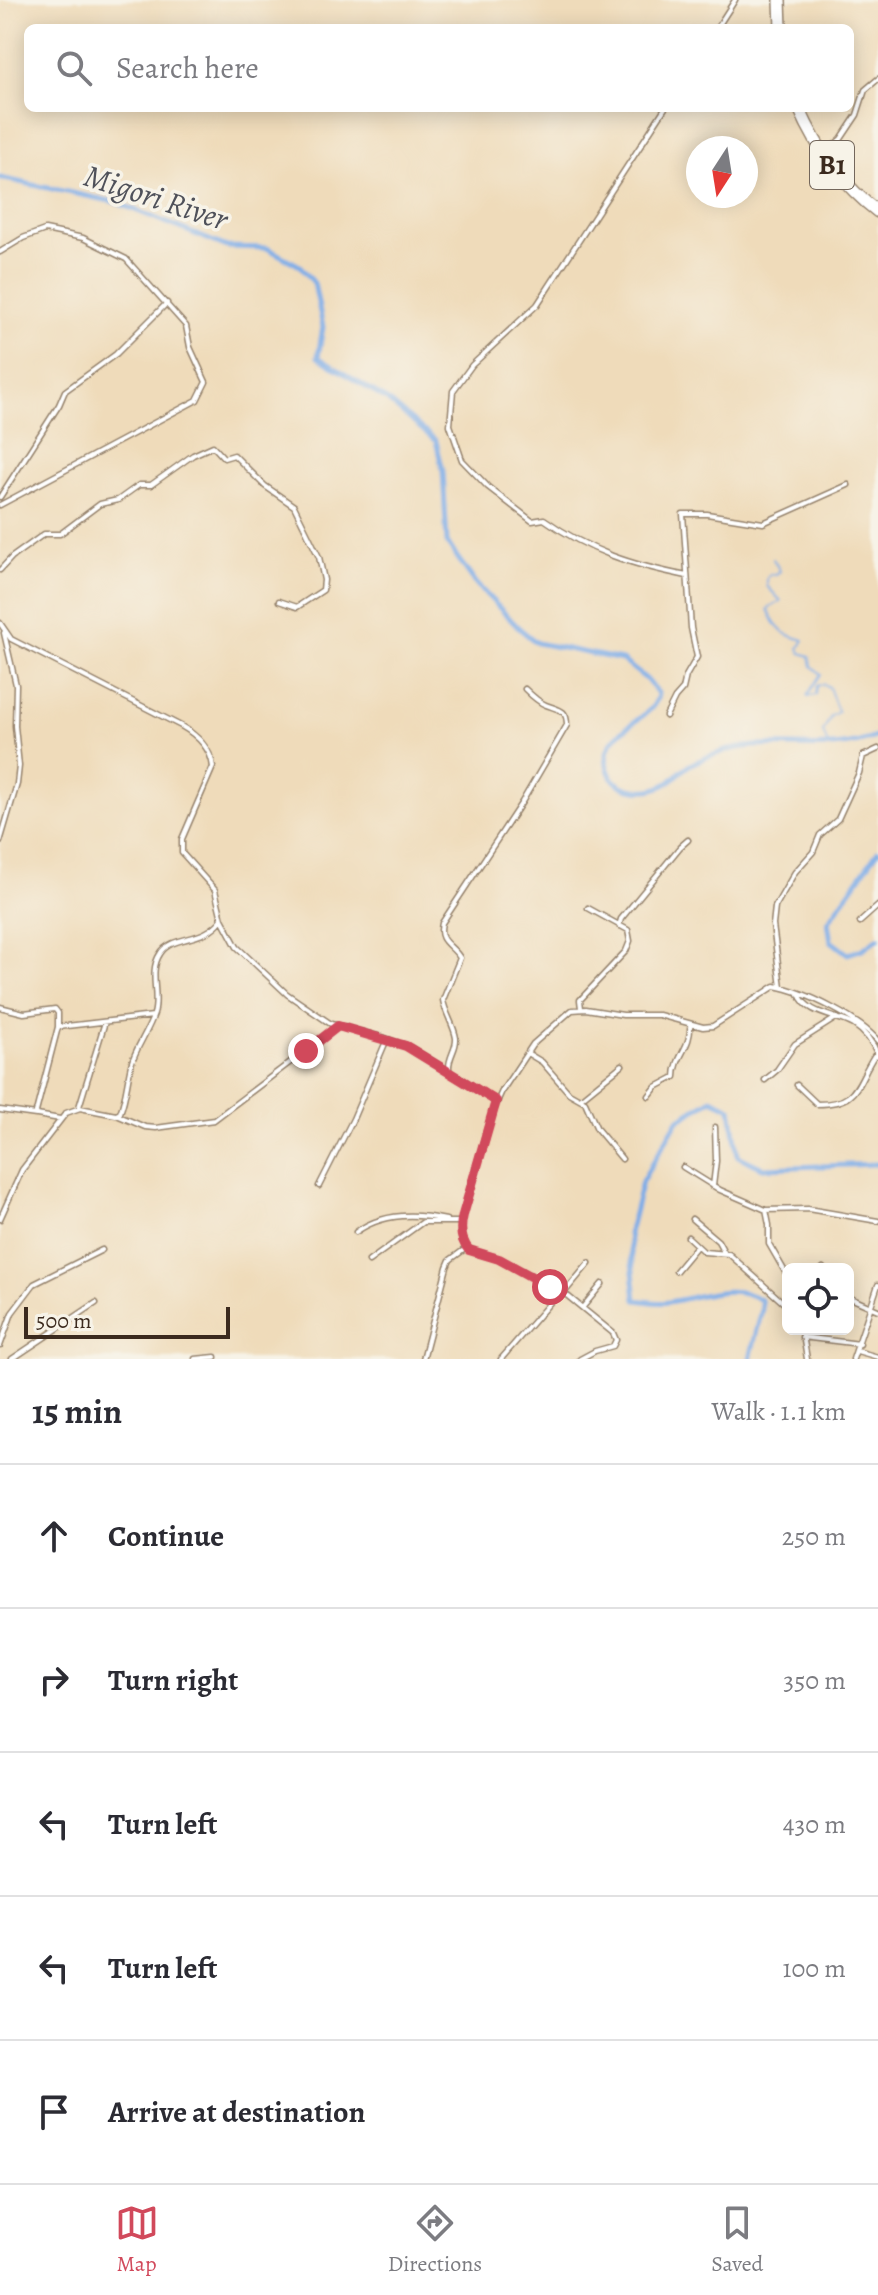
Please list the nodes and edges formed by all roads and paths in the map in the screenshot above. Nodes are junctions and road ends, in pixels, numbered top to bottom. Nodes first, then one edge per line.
1 (735, 0) edge
2 (780, 0) edge
3 (720, 24) edge
4 (781, 24) edge
5 (878, 79) edge
6 (662, 112) edge
7 (801, 112) edge
8 (823, 154) junction
9 (878, 212) edge
10 (0, 252) edge
11 (167, 303) junction
12 (848, 485) dead end
13 (0, 497) edge
14 (0, 505) edge
15 (0, 570) edge
16 (687, 576) junction
17 (279, 601) dead end
18 (0, 623) edge
19 (4, 633) junction
20 (18, 643) junction
21 (7, 649) junction
22 (525, 689) dead end
23 (666, 716) dead end
24 (878, 749) edge
25 (688, 840) dead end
26 (0, 842) edge
27 (878, 906) edge
28 (588, 908) dead end
29 (222, 919) junction
30 (860, 922) dead end
31 (225, 926) junction
32 (619, 926) junction
33 (215, 927) junction
34 (779, 980) junction
35 (772, 987) junction
36 (781, 987) junction
37 (799, 994) junction
38 (581, 1005) junction
39 (0, 1007) edge
40 (153, 1016) junction
41 (836, 1018) junction
42 (105, 1022) junction
43 (690, 1024) junction
44 (338, 1026) junction
45 (58, 1027) junction
46 (387, 1039) junction
47 (878, 1041) edge
48 (527, 1053) junction
49 (878, 1055) edge
50 (622, 1065) dead end
51 (449, 1071) junction
52 (765, 1080) dead end
53 (797, 1085) dead end
54 (649, 1096) dead end
55 (580, 1099) junction
56 (496, 1101) junction
57 (79, 1108) junction
58 (0, 1110) edge
59 (36, 1115) junction
60 (118, 1115) junction
61 (60, 1119) junction
62 (715, 1127) dead end
63 (622, 1159) dead end
64 (683, 1167) dead end
65 (319, 1186) dead end
66 (713, 1186) junction
67 (766, 1210) junction
68 (0, 1219) edge
69 (692, 1219) dead end
70 (448, 1221) junction
71 (878, 1221) edge
72 (461, 1222) junction
73 (356, 1232) dead end
74 (688, 1237) dead end
75 (696, 1247) junction
76 (466, 1248) junction
77 (102, 1250) dead end
78 (724, 1252) junction
79 (369, 1261) dead end
80 (589, 1263) dead end
81 (782, 1266) edge
82 (676, 1271) dead end
83 (602, 1284) dead end
84 (878, 1285) edge
85 (562, 1292) junction
86 (854, 1300) edge
87 (782, 1302) edge
88 (96, 1303) dead end
89 (583, 1307) junction
90 (871, 1308) junction
91 (878, 1310) edge
92 (802, 1337) joint
93 (860, 1344) junction
94 (0, 1346) edge
95 (857, 1351) junction
96 (215, 1357) dead end
97 (503, 1357) edge
98 (878, 1357) edge
99 (12, 1359) edge
100 (195, 1359) edge
101 (423, 1359) edge
102 (510, 1359) edge
103 (580, 1359) edge
104 (807, 1359) edge
105 (853, 1359) edge

1 - 3 street
2 - 4 highway
5 - 8 street
6 - 16 street
7 - 8 highway, B1
8 - 9 highway, B1
10 - 11 street
11 - 13 street
11 - 14 street
12 - 16 street
15 - 17 street
16 - 23 street
18 - 19 street
19 - 20 street
19 - 21 street
20 - 21 street
20 - 29 street
21 - 26 street
22 - 51 street
24 - 34 street
25 - 32 street
27 - 30 street
28 - 32 street
29 - 31 street
29 - 33 street
31 - 33 street
31 - 44 street
32 - 38 street
33 - 40 street
34 - 35 street
34 - 36 street
35 - 36 street
35 - 43 street
36 - 37 street
37 - 41 street
37 - 47 street
38 - 43 street
38 - 48 street
39 - 45 street
40 - 42 street
40 - 60 street
41 - 49 street
41 - 52 street
42 - 45 street
42 - 57 street
43 - 54 street
44 - 46 street
44 - 60 street
45 - 59 street
46 - 51 street
46 - 65 street
48 - 55 street
48 - 56 street
49 - 53 street
50 - 55 street
51 - 56 street
55 - 63 street
56 - 72 street
57 - 60 street
57 - 61 street
58 - 59 street
59 - 61 street
61 - 68 street
62 - 66 street
64 - 66 street
66 - 67 street
67 - 71 street
67 - 81 street
69 - 78 street
70 - 72 street
70 - 73 street
70 - 79 street
72 - 76 street
74 - 75 street
75 - 78 street
75 - 82 street
76 - 85 street
76 - 101 street
77 - 94 street
78 - 87 street
80 - 85 street
83 - 89 street
84 - 90 street
85 - 89 street
85 - 97 street
86 - 90 street
88 - 99 street
89 - 103 street
90 - 91 street
90 - 93 street
92 - 93 street
92 - 104 street
93 - 95 street
95 - 98 street
95 - 105 street
96 - 100 street
97 - 102 street

